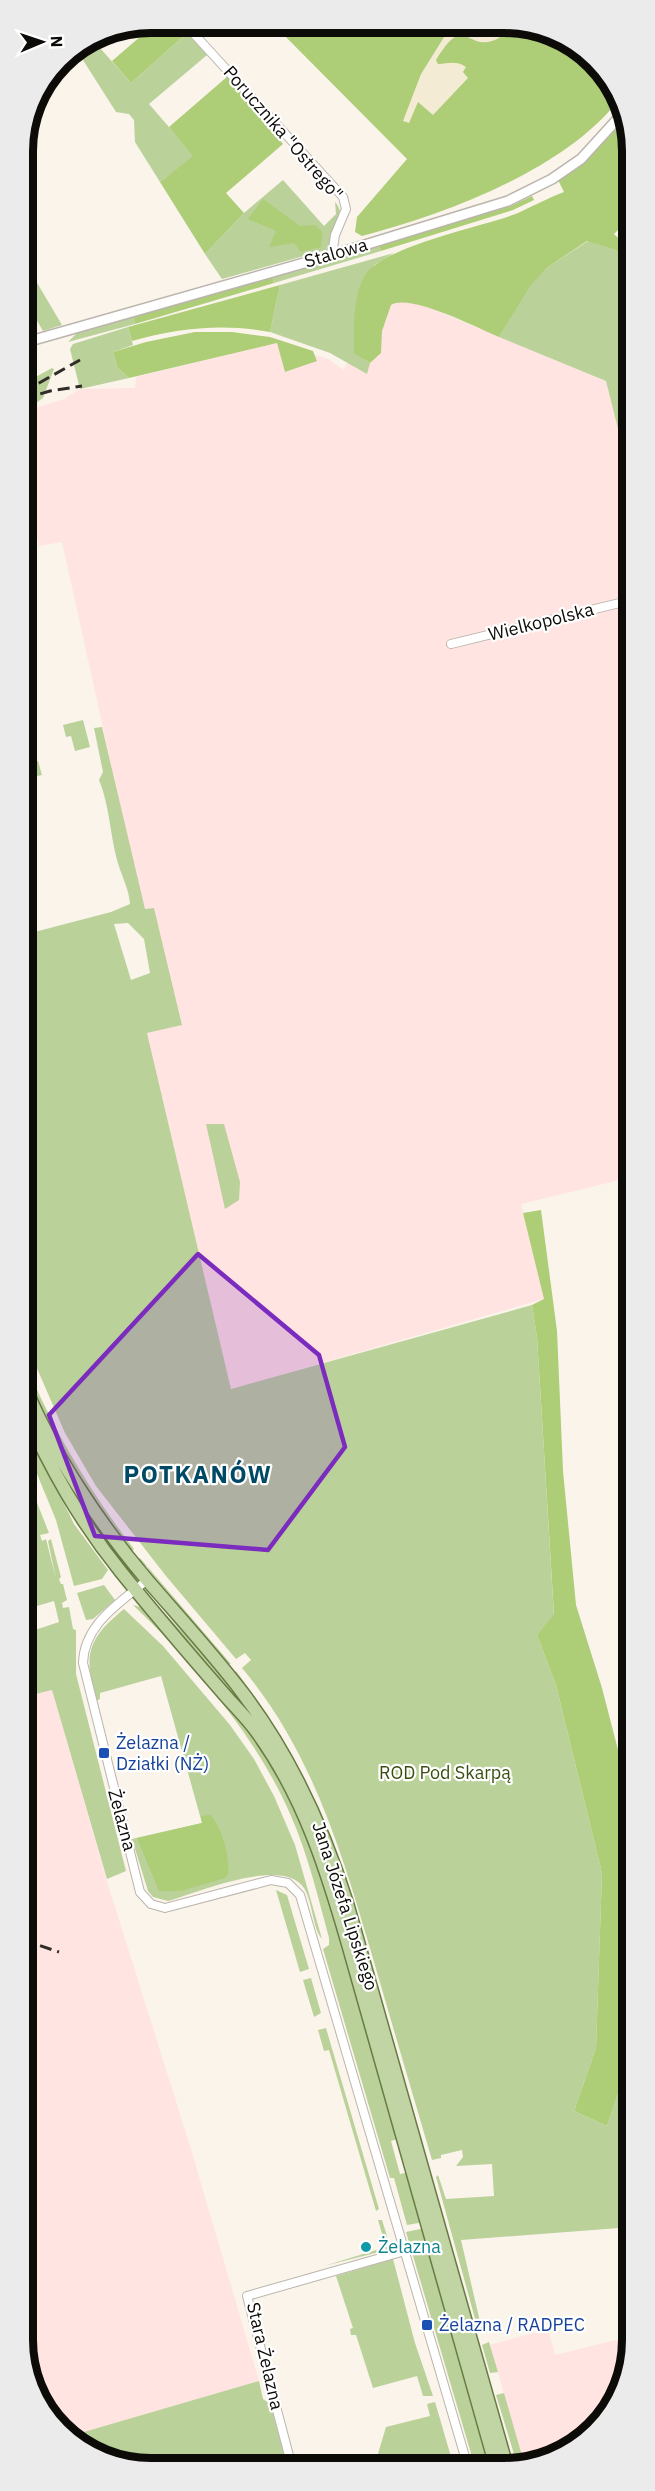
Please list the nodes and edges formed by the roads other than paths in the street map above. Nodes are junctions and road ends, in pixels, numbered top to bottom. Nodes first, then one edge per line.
1 (193, 33) edge
2 (618, 119) edge
3 (332, 255) junction
4 (33, 340) edge
5 (622, 602) edge
6 (450, 645) dead end
7 (33, 1403) edge
8 (33, 1430) edge
9 (147, 1580) junction
10 (136, 1590) junction
11 (405, 2251) junction
12 (290, 2458) edge
13 (465, 2458) edge
14 (494, 2458) edge
15 (504, 2458) edge

1 - 3 street, Porucznika "Ostrego"
2 - 3 street, Stalowa
3 - 4 street, Stalowa
5 - 6 street, Wielkopolska
7 - 9 main road, Jana Józefa Lipskiego
8 - 10 main road, Jana Józefa Lipskiego
9 - 10 street, Żelazna
9 - 15 main road, Jana Józefa Lipskiego
10 - 11 street, Żelazna
10 - 14 main road, Jana Józefa Lipskiego
11 - 12 street, Stara Żelazna
11 - 13 street, Żelazna

